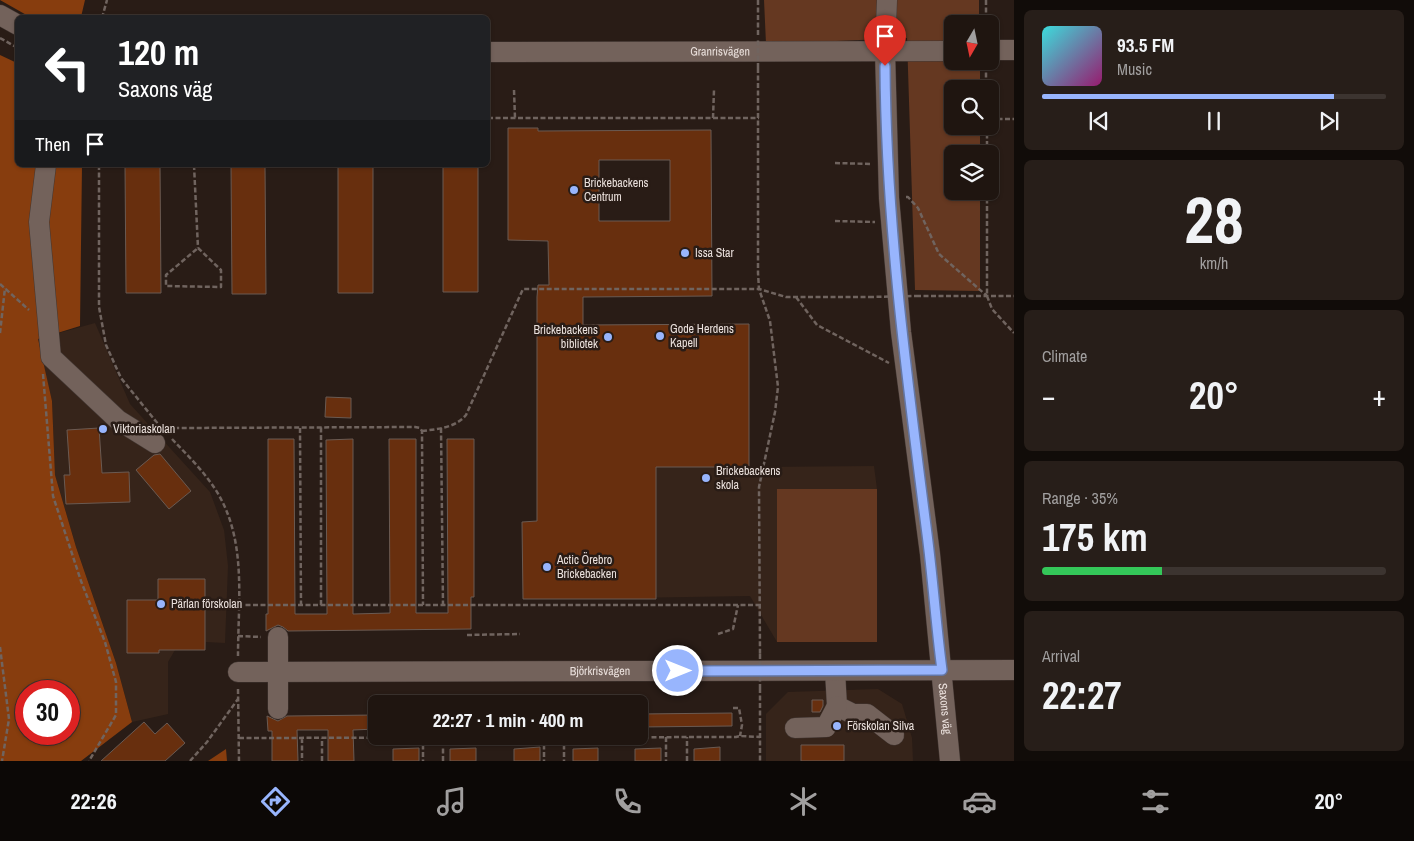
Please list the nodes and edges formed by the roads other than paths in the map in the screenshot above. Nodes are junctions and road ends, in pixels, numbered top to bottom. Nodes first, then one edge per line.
1 (887, 0) edge
2 (0, 15) edge
3 (15, 23) edge
4 (1014, 50) edge
5 (885, 51) junction
6 (944, 51) edge
7 (490, 52) edge
8 (999, 55) edge
9 (46, 167) edge
10 (160, 434) road end
11 (278, 637) road end
12 (834, 670) junction
13 (942, 670) junction
14 (1014, 670) edge
15 (238, 672) road end
16 (277, 672) junction
17 (837, 706) junction
18 (278, 708) dead end
19 (795, 728) dead end
20 (894, 735) dead end
21 (950, 761) edge

1 - 5 street, Saxons väg
2 - 3 street
4 - 8 street
5 - 6 street, Granrisvägen
5 - 7 street, Granrisvägen
5 - 13 street, Saxons väg
9 - 10 street
11 - 16 street
12 - 13 street, Björkrisvägen
12 - 16 street, Björkrisvägen
12 - 17 street
13 - 14 street, Björkrisvägen
13 - 21 street, Saxons väg
15 - 16 street, Björkrisvägen
16 - 18 street
17 - 19 street
17 - 20 street

